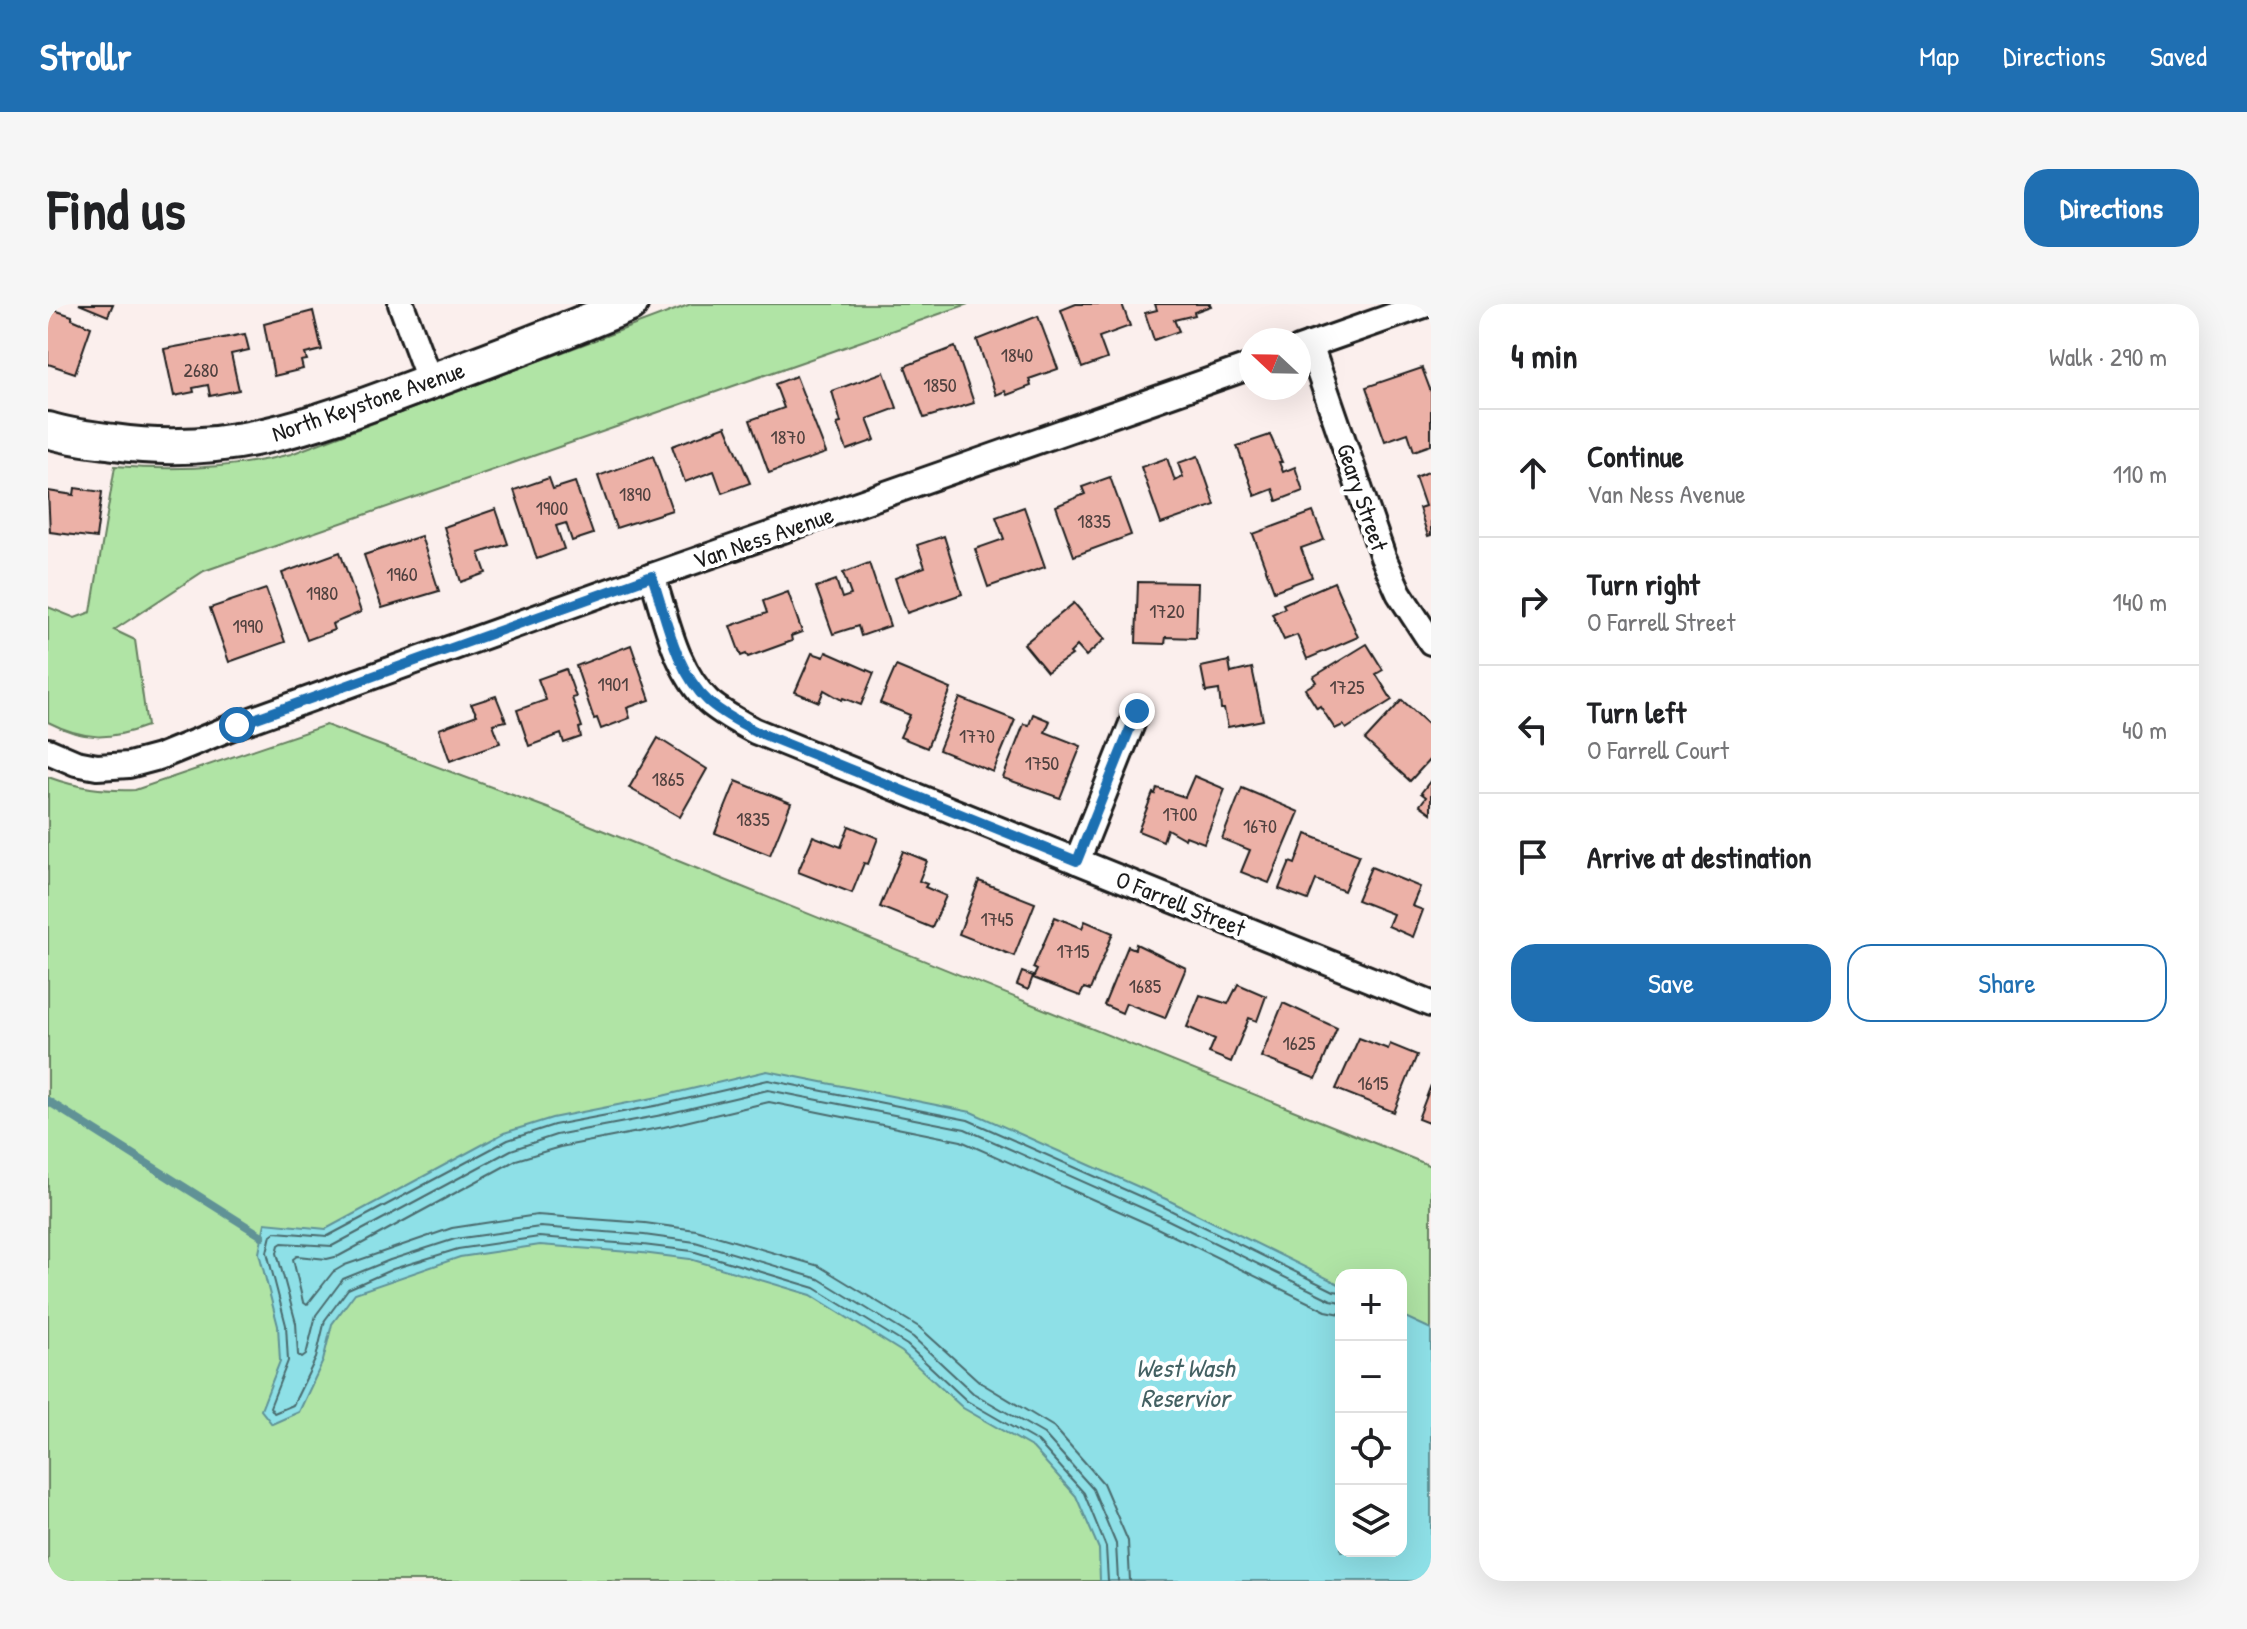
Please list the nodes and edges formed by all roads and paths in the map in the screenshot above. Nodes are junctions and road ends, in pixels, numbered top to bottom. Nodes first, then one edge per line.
1 (401, 304) edge
2 (630, 304) edge
3 (1427, 304) edge
4 (1311, 345) edge
5 (1311, 366) edge
6 (1239, 370) edge
7 (430, 382) junction
8 (48, 430) edge
9 (652, 576) junction
10 (1431, 642) edge
11 (1137, 711) dead end
12 (48, 751) edge
13 (1077, 861) junction
14 (1431, 1004) edge

1 - 7 street
2 - 7 street, North Keystone Avenue
3 - 4 street
5 - 10 street, Geary Street
6 - 9 street, Van Ness Avenue
7 - 8 street, North Keystone Avenue
9 - 12 street, Van Ness Avenue
9 - 13 street, O Farrell Street
11 - 13 street
13 - 14 street, O Farrell Street

